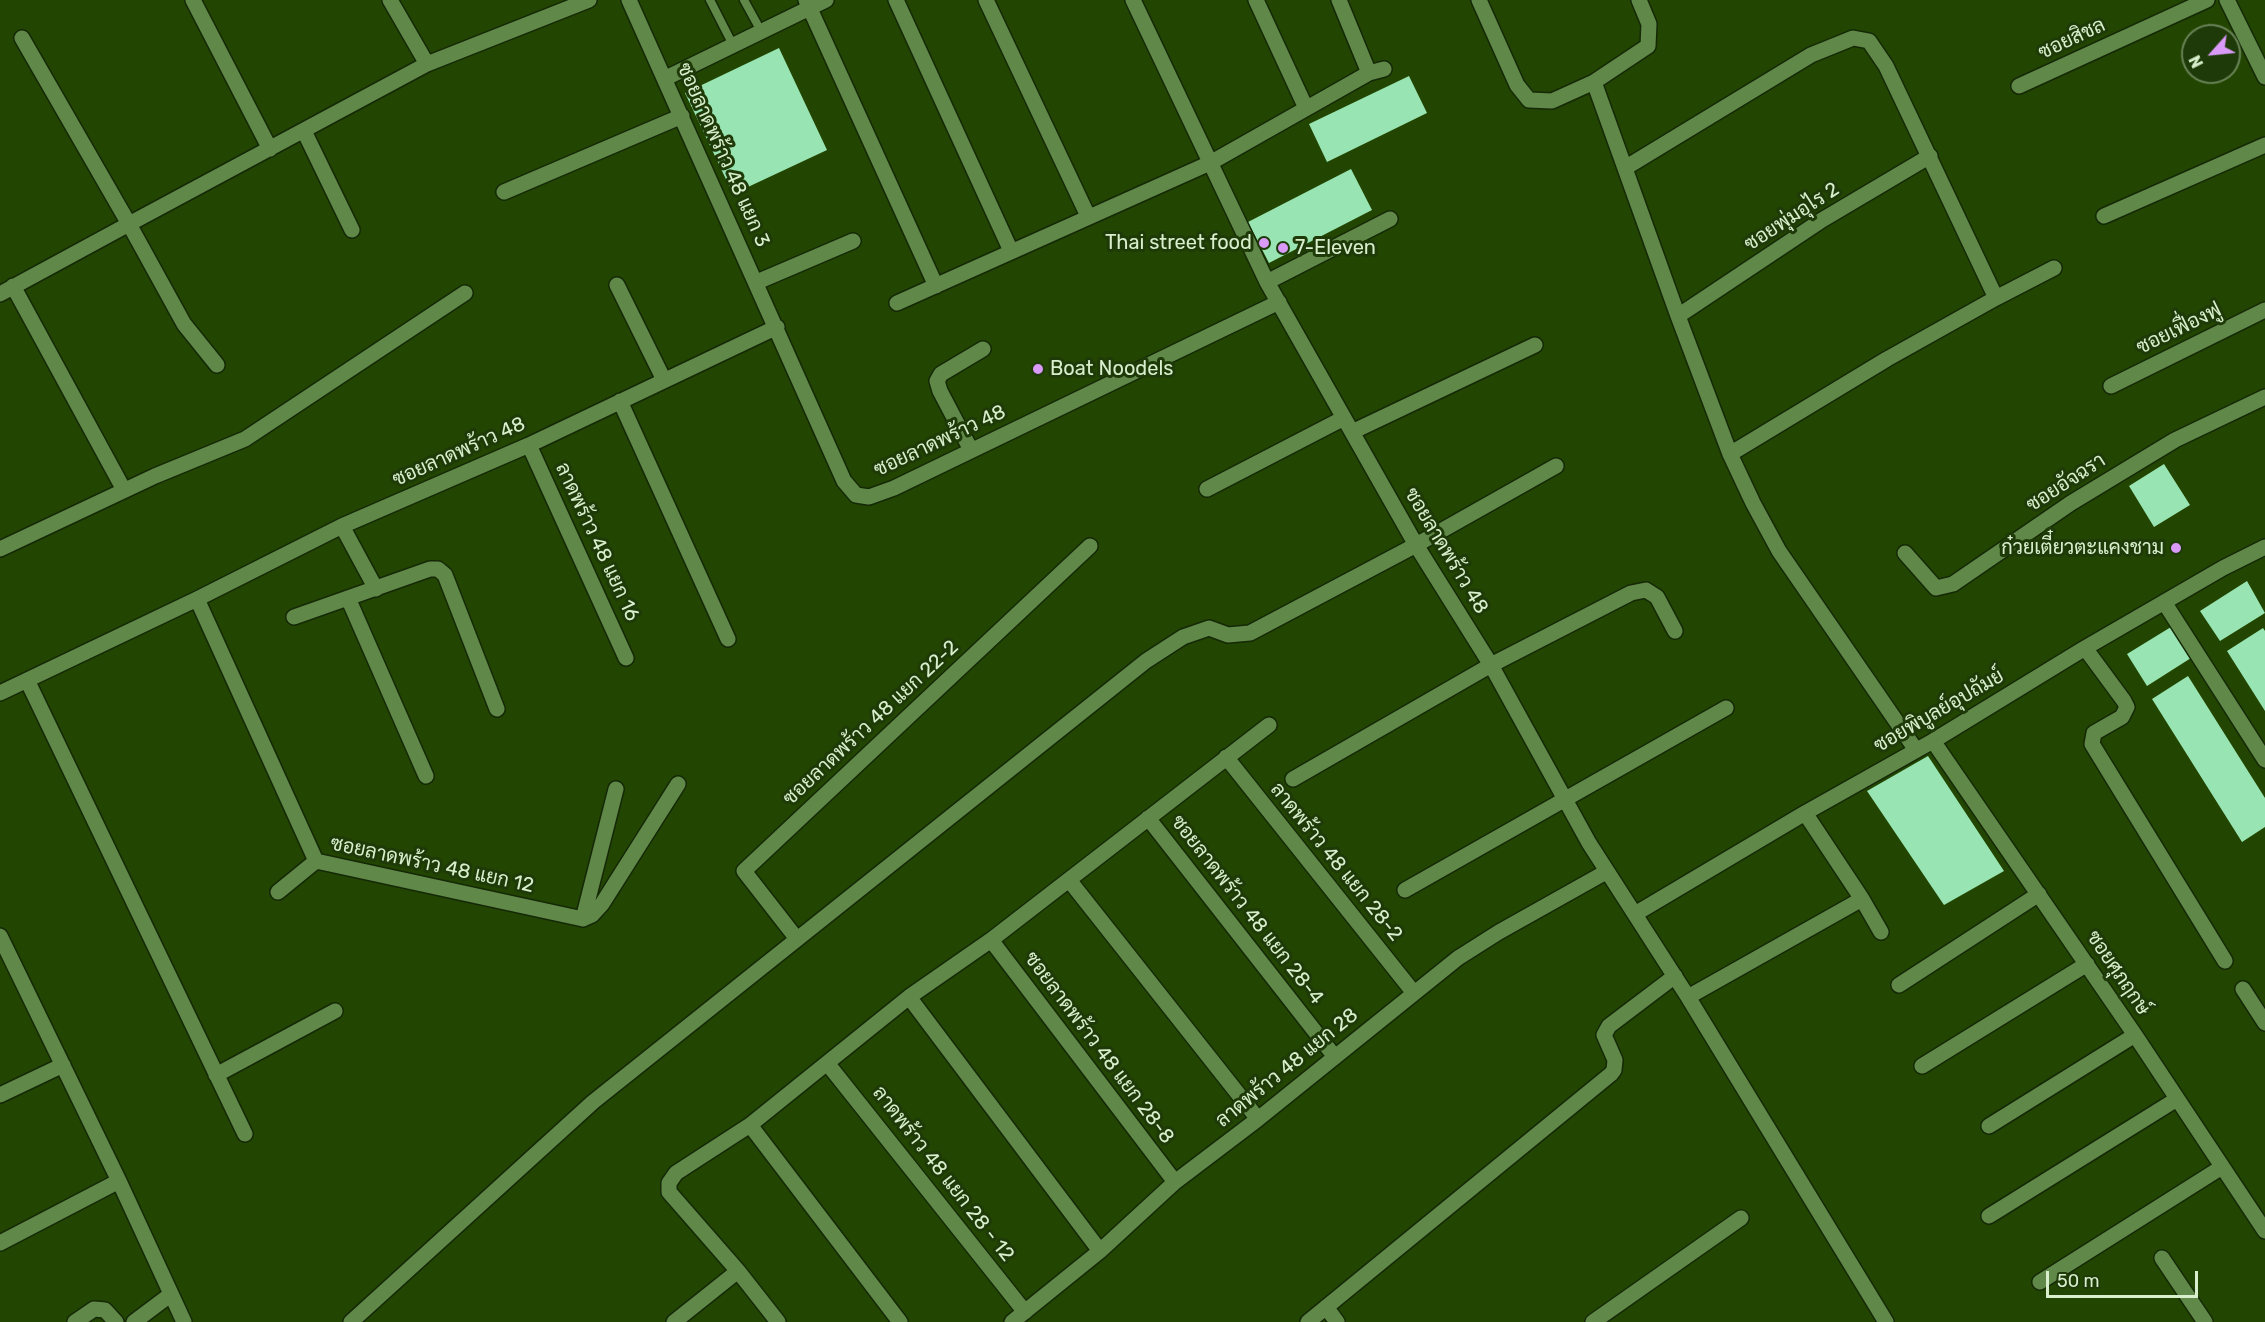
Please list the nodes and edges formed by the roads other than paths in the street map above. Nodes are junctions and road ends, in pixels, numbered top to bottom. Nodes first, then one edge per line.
1 (194, 0) edge
2 (390, 0) edge
3 (589, 0) edge
4 (629, 0) edge
5 (710, 0) edge
6 (744, 0) edge
7 (826, 0) edge
8 (896, 0) edge
9 (986, 0) edge
10 (1133, 0) edge
11 (1257, 0) edge
12 (1339, 0) edge
13 (1479, 0) edge
14 (1639, 0) edge
15 (2207, 0) edge
16 (2227, 0) edge
17 (807, 4) edge
18 (761, 31) junction
19 (22, 38) dead end
20 (733, 45) junction
21 (427, 64) junction
22 (1384, 69) dead end
23 (1369, 73) junction
24 (2265, 77) edge
25 (666, 78) junction
26 (1594, 82) junction
27 (2019, 86) dead end
28 (1306, 108) junction
29 (682, 116) junction
30 (304, 131) junction
31 (2265, 145) edge
32 (270, 149) junction
33 (1930, 156) junction
34 (1210, 163) junction
35 (1624, 168) junction
36 (504, 192) dead end
37 (1088, 216) junction
38 (2104, 216) dead end
39 (1390, 219) dead end
40 (129, 224) junction
41 (352, 230) dead end
42 (853, 241) dead end
43 (1011, 251) junction
44 (2055, 268) dead end
45 (757, 282) junction
46 (1267, 282) junction
47 (617, 285) dead end
48 (936, 286) junction
49 (7, 290) edge
50 (465, 293) dead end
51 (1996, 298) junction
52 (1280, 302) junction
53 (897, 303) dead end
54 (2265, 310) edge
55 (1678, 316) junction
56 (777, 327) junction
57 (1535, 345) dead end
58 (983, 350) dead end
59 (217, 365) dead end
60 (664, 380) junction
61 (2111, 386) dead end
62 (2265, 397) edge
63 (620, 401) junction
64 (1344, 418) junction
65 (1352, 432) junction
66 (529, 445) junction
67 (972, 450) junction
68 (1730, 454) junction
69 (1556, 466) dead end
70 (1207, 489) dead end
71 (124, 490) junction
72 (342, 526) junction
73 (1416, 545) junction
74 (1090, 546) dead end
75 (2265, 547) edge
76 (0, 549) edge
77 (1905, 553) dead end
78 (376, 589) junction
79 (348, 598) junction
80 (197, 599) junction
81 (2164, 602) junction
82 (294, 617) dead end
83 (1675, 631) dead end
84 (728, 639) dead end
85 (2085, 648) junction
86 (626, 658) dead end
87 (1491, 665) junction
88 (27, 680) junction
89 (0, 693) edge
90 (1726, 708) dead end
91 (497, 709) dead end
92 (1269, 725) dead end
93 (1933, 741) junction
94 (1916, 750) junction
95 (1226, 757) junction
96 (2265, 760) edge
97 (426, 776) dead end
98 (1293, 779) dead end
99 (678, 784) dead end
100 (616, 789) dead end
101 (1564, 799) junction
102 (1805, 813) junction
103 (1148, 818) junction
104 (316, 861) junction
105 (1606, 872) junction
106 (1069, 880) junction
107 (1405, 890) dead end
108 (278, 892) dead end
109 (2039, 894) junction
110 (1862, 899) junction
111 (1635, 914) junction
112 (583, 919) junction
113 (1881, 932) dead end
114 (0, 936) edge
115 (797, 939) junction
116 (991, 940) junction
117 (2225, 961) dead end
118 (2087, 964) junction
119 (1675, 976) junction
120 (1899, 985) dead end
121 (2243, 989) dead end
122 (1414, 993) junction
123 (909, 997) junction
124 (1688, 997) junction
125 (335, 1011) dead end
126 (2265, 1023) edge
127 (2135, 1035) junction
128 (1335, 1057) junction
129 (827, 1063) junction
130 (63, 1065) junction
131 (1922, 1066) dead end
132 (216, 1075) junction
133 (0, 1095) edge
134 (2177, 1099) junction
135 (1258, 1119) junction
136 (750, 1125) junction
137 (1989, 1126) dead end
138 (245, 1134) dead end
139 (2222, 1167) junction
140 (119, 1181) junction
141 (1175, 1182) junction
142 (1989, 1216) dead end
143 (1741, 1218) dead end
144 (2265, 1231) edge
145 (0, 1244) edge
146 (1100, 1251) junction
147 (2162, 1258) dead end
148 (738, 1271) junction
149 (2040, 1282) dead end
150 (170, 1294) junction
151 (1326, 1307) junction
152 (1025, 1312) junction
153 (75, 1322) edge
154 (116, 1322) edge
155 (134, 1322) edge
156 (184, 1322) edge
157 (351, 1322) edge
158 (674, 1322) edge
159 (778, 1322) edge
160 (900, 1322) edge
161 (1012, 1322) edge
162 (1308, 1322) edge
163 (1337, 1322) edge
164 (1593, 1322) edge
165 (1886, 1322) edge
166 (2205, 1322) edge

1 - 32 street
2 - 21 street
3 - 21 street
4 - 25 street, ซอยลาดพร้าว 48 แยก 3
5 - 20 lane
6 - 18 lane
7 - 17 street
8 - 43 street
9 - 37 street
10 - 34 street
11 - 28 street
12 - 23 street
13 - 26 street
14 - 26 street
15 - 27 street, ซอยสิชล
16 - 24 street
17 - 18 street
17 - 48 street
18 - 20 street
19 - 40 street
20 - 25 street
21 - 30 street
22 - 23 street
23 - 28 street
25 - 29 street, ซอยลาดพร้าว 48 แยก 3
26 - 35 street
28 - 34 street
29 - 36 street
29 - 45 street, ซอยลาดพร้าว 48 แยก 3
30 - 32 street
30 - 41 street
31 - 38 street
32 - 40 street
33 - 35 street
33 - 51 street
33 - 55 street, ซอยพุ่มอุไร 2
34 - 37 street
34 - 46 street
35 - 55 street
37 - 43 street
39 - 46 street
40 - 49 street
40 - 59 street
42 - 45 street
43 - 48 street
44 - 51 street
45 - 56 street, ซอยลาดพร้าว 48 แยก 3
46 - 52 street
47 - 60 street
48 - 53 street
49 - 71 street
50 - 71 street
51 - 68 street
52 - 64 street, ซอยลาดพร้าว 48
52 - 67 street, ซอยลาดพร้าว 48
54 - 61 street, ซอยเฟื่องฟู
55 - 68 street
56 - 60 street, ซอยลาดพร้าว 48
56 - 67 street, ซอยลาดพร้าว 48
57 - 65 street
58 - 67 street
60 - 63 street, ซอยลาดพร้าว 48
62 - 77 street, ซอยอัจฉรา
63 - 66 street, ซอยลาดพร้าว 48
63 - 84 street
64 - 65 street, ซอยลาดพร้าว 48
64 - 70 street
65 - 73 street, ซอยลาดพร้าว 48
66 - 72 street, ซอยลาดพร้าว 48
66 - 86 street, ลาดพร้าว 48 แยก 16
68 - 94 street
69 - 73 street
71 - 76 street
72 - 78 street
72 - 80 street, ซอยลาดพร้าว 48
73 - 87 street, ซอยลาดพร้าว 48
73 - 115 street
74 - 115 street, ซอยลาดพร้าว 48 แยก 22-2
75 - 81 street, ซอยพิบูลย์อุปถัมย์
78 - 79 street
78 - 91 street
79 - 82 street
79 - 97 street
80 - 88 street, ซอยลาดพร้าว 48
80 - 104 street, ซอยลาดพร้าว 48 แยก 12
81 - 85 street, ซอยพิบูลย์อุปถัมย์
81 - 96 street
83 - 87 street
85 - 93 street, ซอยพิบูลย์อุปถัมย์
85 - 117 street
87 - 98 street
87 - 101 street, ซอยลาดพร้าว 48
88 - 89 street, ซอยลาดพร้าว 48
88 - 132 street
90 - 101 street
92 - 95 street
93 - 94 street, ซอยพิบูลย์อุปถัมย์
93 - 109 street, ซอยศุภฤกษ์
94 - 102 street, ซอยพิบูลย์อุปถัมย์
95 - 103 street
95 - 122 street, ลาดพร้าว 48 แยก 28-2
99 - 112 street
100 - 112 street
101 - 105 street, ซอยลาดพร้าว 48
101 - 107 street
102 - 110 street
102 - 111 street, ซอยพิบูลย์อุปถัมย์
103 - 106 street
103 - 128 street, ซอยลาดพร้าว 48 แยก 28-4
104 - 108 street
104 - 112 street, ซอยลาดพร้าว 48 แยก 12
105 - 111 street, ซอยลาดพร้าว 48
105 - 122 street, ลาดพร้าว 48 แยก 28
106 - 116 street
106 - 135 street
109 - 118 street, ซอยศุภฤกษ์
109 - 120 street
110 - 113 street
110 - 124 street
111 - 119 street, ซอยลาดพร้าว 48
114 - 130 street
115 - 157 street
116 - 123 street
116 - 141 street, ซอยลาดพร้าว 48 แยก 28-8
118 - 127 street, ซอยศุภฤกษ์
118 - 131 street
119 - 124 street, ซอยลาดพร้าว 48
119 - 151 street
121 - 126 street
122 - 128 street, ลาดพร้าว 48 แยก 28
123 - 129 street
123 - 146 street
124 - 165 street, ซอยลาดพร้าว 48
125 - 132 street
127 - 134 street, ซอยศุภฤกษ์
127 - 137 street
128 - 135 street, ลาดพร้าว 48 แยก 28
129 - 136 street
129 - 152 street, ลาดพร้าว 48 แยก 28 - 12
130 - 133 street
130 - 140 street
132 - 138 street
134 - 139 street, ซอยศุภฤกษ์
134 - 142 street
135 - 141 street, ลาดพร้าว 48 แยก 28
136 - 148 street
136 - 160 street
139 - 144 street, ซอยศุภฤกษ์
139 - 149 street
140 - 145 street
140 - 150 street
141 - 146 street, ลาดพร้าว 48 แยก 28
143 - 164 street
146 - 152 street, ลาดพร้าว 48 แยก 28
147 - 166 street
148 - 158 street
148 - 159 street
150 - 155 street
150 - 156 street
151 - 162 street
151 - 163 street
152 - 161 street, ลาดพร้าว 48 แยก 28
153 - 154 street

